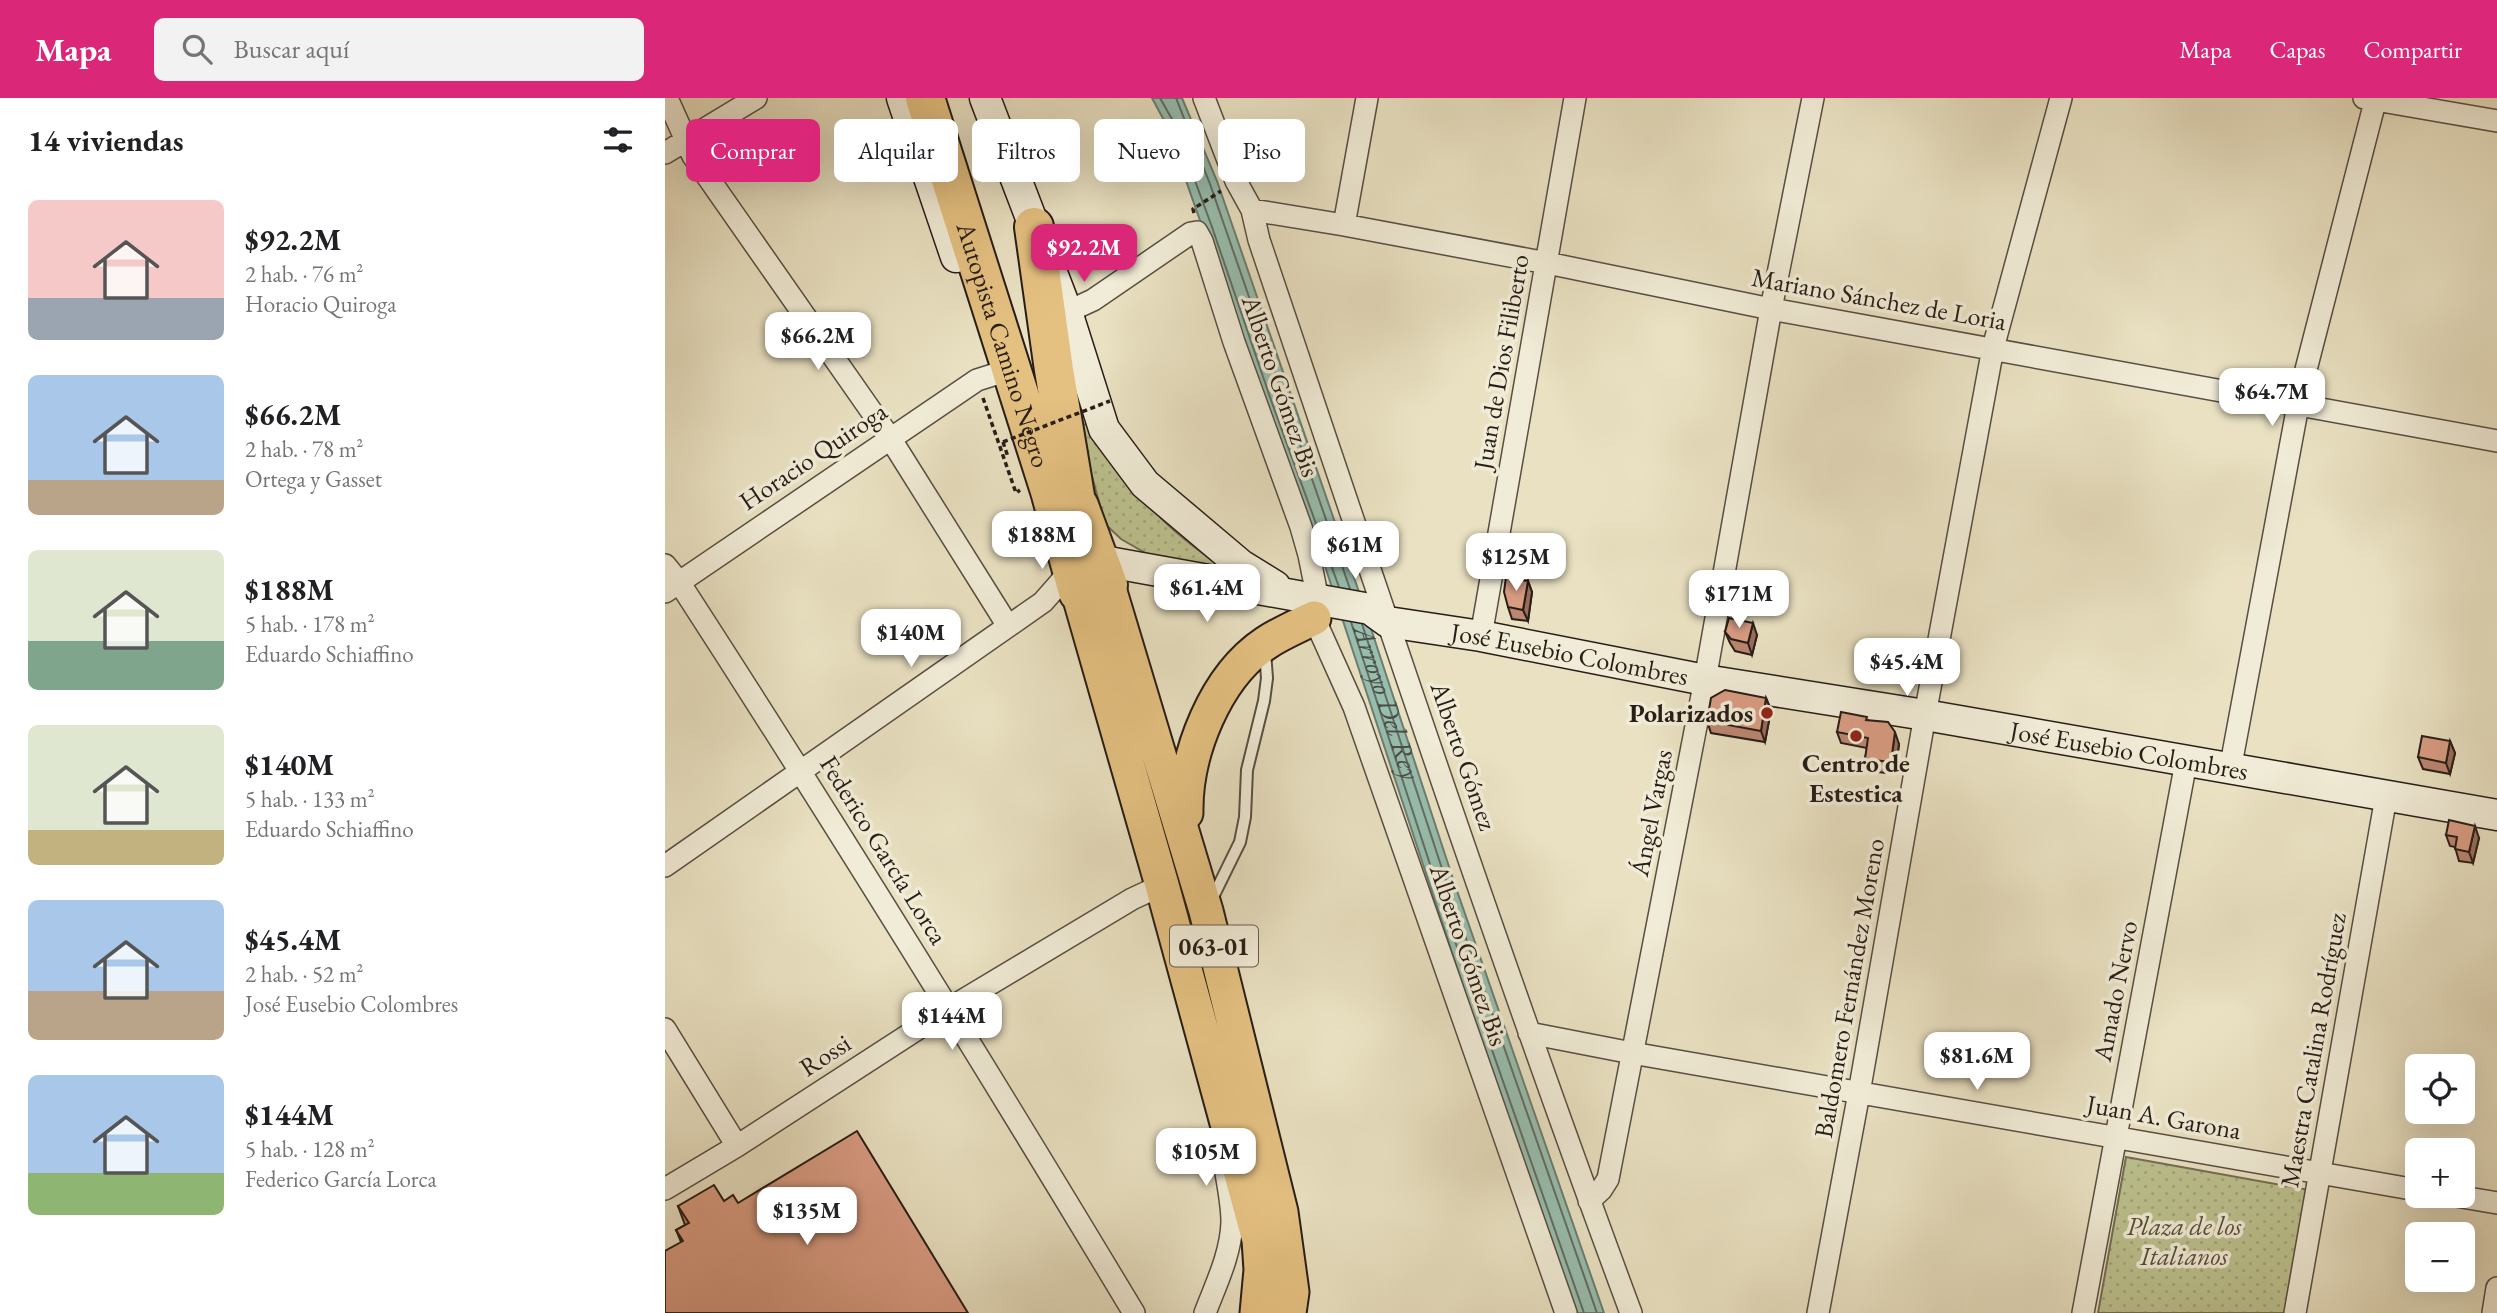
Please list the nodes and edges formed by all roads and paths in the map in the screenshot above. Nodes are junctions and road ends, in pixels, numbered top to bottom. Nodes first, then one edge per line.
1 (667, 98) edge
2 (756, 98) edge
3 (902, 98) edge
4 (925, 98) edge
5 (947, 98) edge
6 (985, 98) edge
7 (1204, 98) edge
8 (1367, 98) edge
9 (1576, 98) edge
10 (1813, 98) edge
11 (2061, 98) edge
12 (2371, 99) edge
13 (722, 119) edge
14 (2497, 121) edge
15 (686, 141) joint
16 (665, 153) edge
17 (711, 182) edge
18 (1224, 190) dead end
19 (1193, 209) dead end
20 (1252, 210) junction
21 (1344, 225) junction
22 (1034, 227) junction
23 (1547, 263) junction
24 (1771, 309) junction
25 (1067, 312) junction
26 (1993, 348) junction
27 (986, 377) junction
28 (1110, 401) dead end
29 (2298, 404) junction
30 (890, 438) junction
31 (2497, 441) edge
32 (1063, 494) junction
33 (665, 565) edge
34 (1080, 582) junction
35 (672, 587) edge
36 (1288, 594) junction
37 (1324, 610) junction
38 (1379, 620) junction
39 (1008, 626) junction
40 (1481, 636) junction
41 (1265, 644) junction
42 (1706, 680) junction
43 (1925, 715) junction
44 (2186, 762) junction
45 (2230, 770) junction
46 (802, 772) junction
47 (2386, 797) junction
48 (2497, 816) edge
49 (1186, 840) junction
50 (665, 866) edge
51 (1162, 885) junction
52 (1206, 911) junction
53 (950, 1008) junction
54 (665, 1029) edge
55 (1529, 1032) junction
56 (1632, 1053) junction
57 (1212, 1065) junction
58 (1859, 1093) junction
59 (2116, 1138) junction
60 (737, 1146) junction
61 (2321, 1173) junction
62 (2405, 1187) edge
63 (665, 1189) edge
64 (2475, 1199) edge
65 (1590, 1200) junction
66 (2497, 1203) edge
67 (2497, 1288) edge
68 (1135, 1313) edge
69 (1205, 1313) edge
70 (1258, 1313) edge
71 (1290, 1313) edge
72 (1566, 1313) edge
73 (1631, 1313) edge
74 (1818, 1313) edge
75 (2084, 1313) edge
76 (2295, 1313) edge
77 (2493, 1313) edge

1 - 15 street
2 - 13 street
3 - 27 street
4 - 32 highway, Autopista Camino Negro / 063-01
5 - 32 highway, Autopista Camino Negro / 063-01
6 - 22 street
7 - 20 street, Alberto Gómez
8 - 21 street
9 - 23 street, Juan de Dios Filiberto
10 - 24 street, Ángel Vargas
11 - 26 street, Baldomero Fernández Moreno
12 - 14 street
12 - 29 street
15 - 16 street
17 - 30 street
18 - 19 path
20 - 21 street, Mariano Sánchez de Loria
20 - 38 street, Alberto Gómez
21 - 23 street, Mariano Sánchez de Loria
22 - 25 street
22 - 32 highway
23 - 24 street, Mariano Sánchez de Loria
23 - 40 street, Juan de Dios Filiberto
24 - 26 street, Mariano Sánchez de Loria
24 - 42 street, Ángel Vargas
25 - 36 street
25 - 37 street, Alberto Gómez Bis
26 - 29 street, Mariano Sánchez de Loria
26 - 43 street, Baldomero Fernández Moreno
27 - 28 path, bridge
27 - 30 street, Horacio Quiroga
27 - 32 highway
29 - 31 street, Mariano Sánchez de Loria
29 - 45 street
30 - 35 street, Horacio Quiroga
30 - 39 street
32 - 34 highway, Autopista Camino Negro / 063-01
33 - 35 street, Federico García Lorca
34 - 36 street, José Eusebio Colombres
34 - 37 street, José Eusebio Colombres
34 - 39 street
34 - 49 main road, 063-01
34 - 51 main road, 063-01
35 - 46 street, Federico García Lorca
36 - 37 street, José Eusebio Colombres
37 - 38 street, José Eusebio Colombres
37 - 41 main road
37 - 72 street, Alberto Gómez Bis
38 - 40 street, José Eusebio Colombres
38 - 55 street, Alberto Gómez
39 - 46 street
40 - 42 street, José Eusebio Colombres
41 - 49 main road
41 - 52 lane
42 - 43 street, José Eusebio Colombres
42 - 56 street, Ángel Vargas
43 - 44 street, José Eusebio Colombres
43 - 58 street, Baldomero Fernández Moreno
44 - 45 street, José Eusebio Colombres
44 - 59 street, Amado Nervo
45 - 47 street, José Eusebio Colombres
46 - 50 street
46 - 53 street, Federico García Lorca
47 - 48 street, José Eusebio Colombres
47 - 61 street, Maestra Catalina Rodríguez
49 - 52 main road, 063-01
51 - 53 street, Rossi
51 - 57 main road, 063-01
52 - 71 main road, 063-01
53 - 60 street, Rossi
53 - 68 street, Federico García Lorca
54 - 60 street
55 - 56 street, Juan A. Garona
55 - 65 street, Alberto Gómez
56 - 58 street, Juan A. Garona
56 - 65 street, Ángel Vargas
57 - 69 street
57 - 70 main road, 063-01
58 - 59 street, Juan A. Garona
58 - 74 street, Baldomero Fernández Moreno
59 - 61 street, Juan A. Garona
59 - 75 street, Amado Nervo
60 - 63 street, Rossi
61 - 62 street, Juan A. Garona
61 - 76 street, Maestra Catalina Rodríguez
64 - 66 street
65 - 73 street, Alberto Gómez
67 - 77 street

